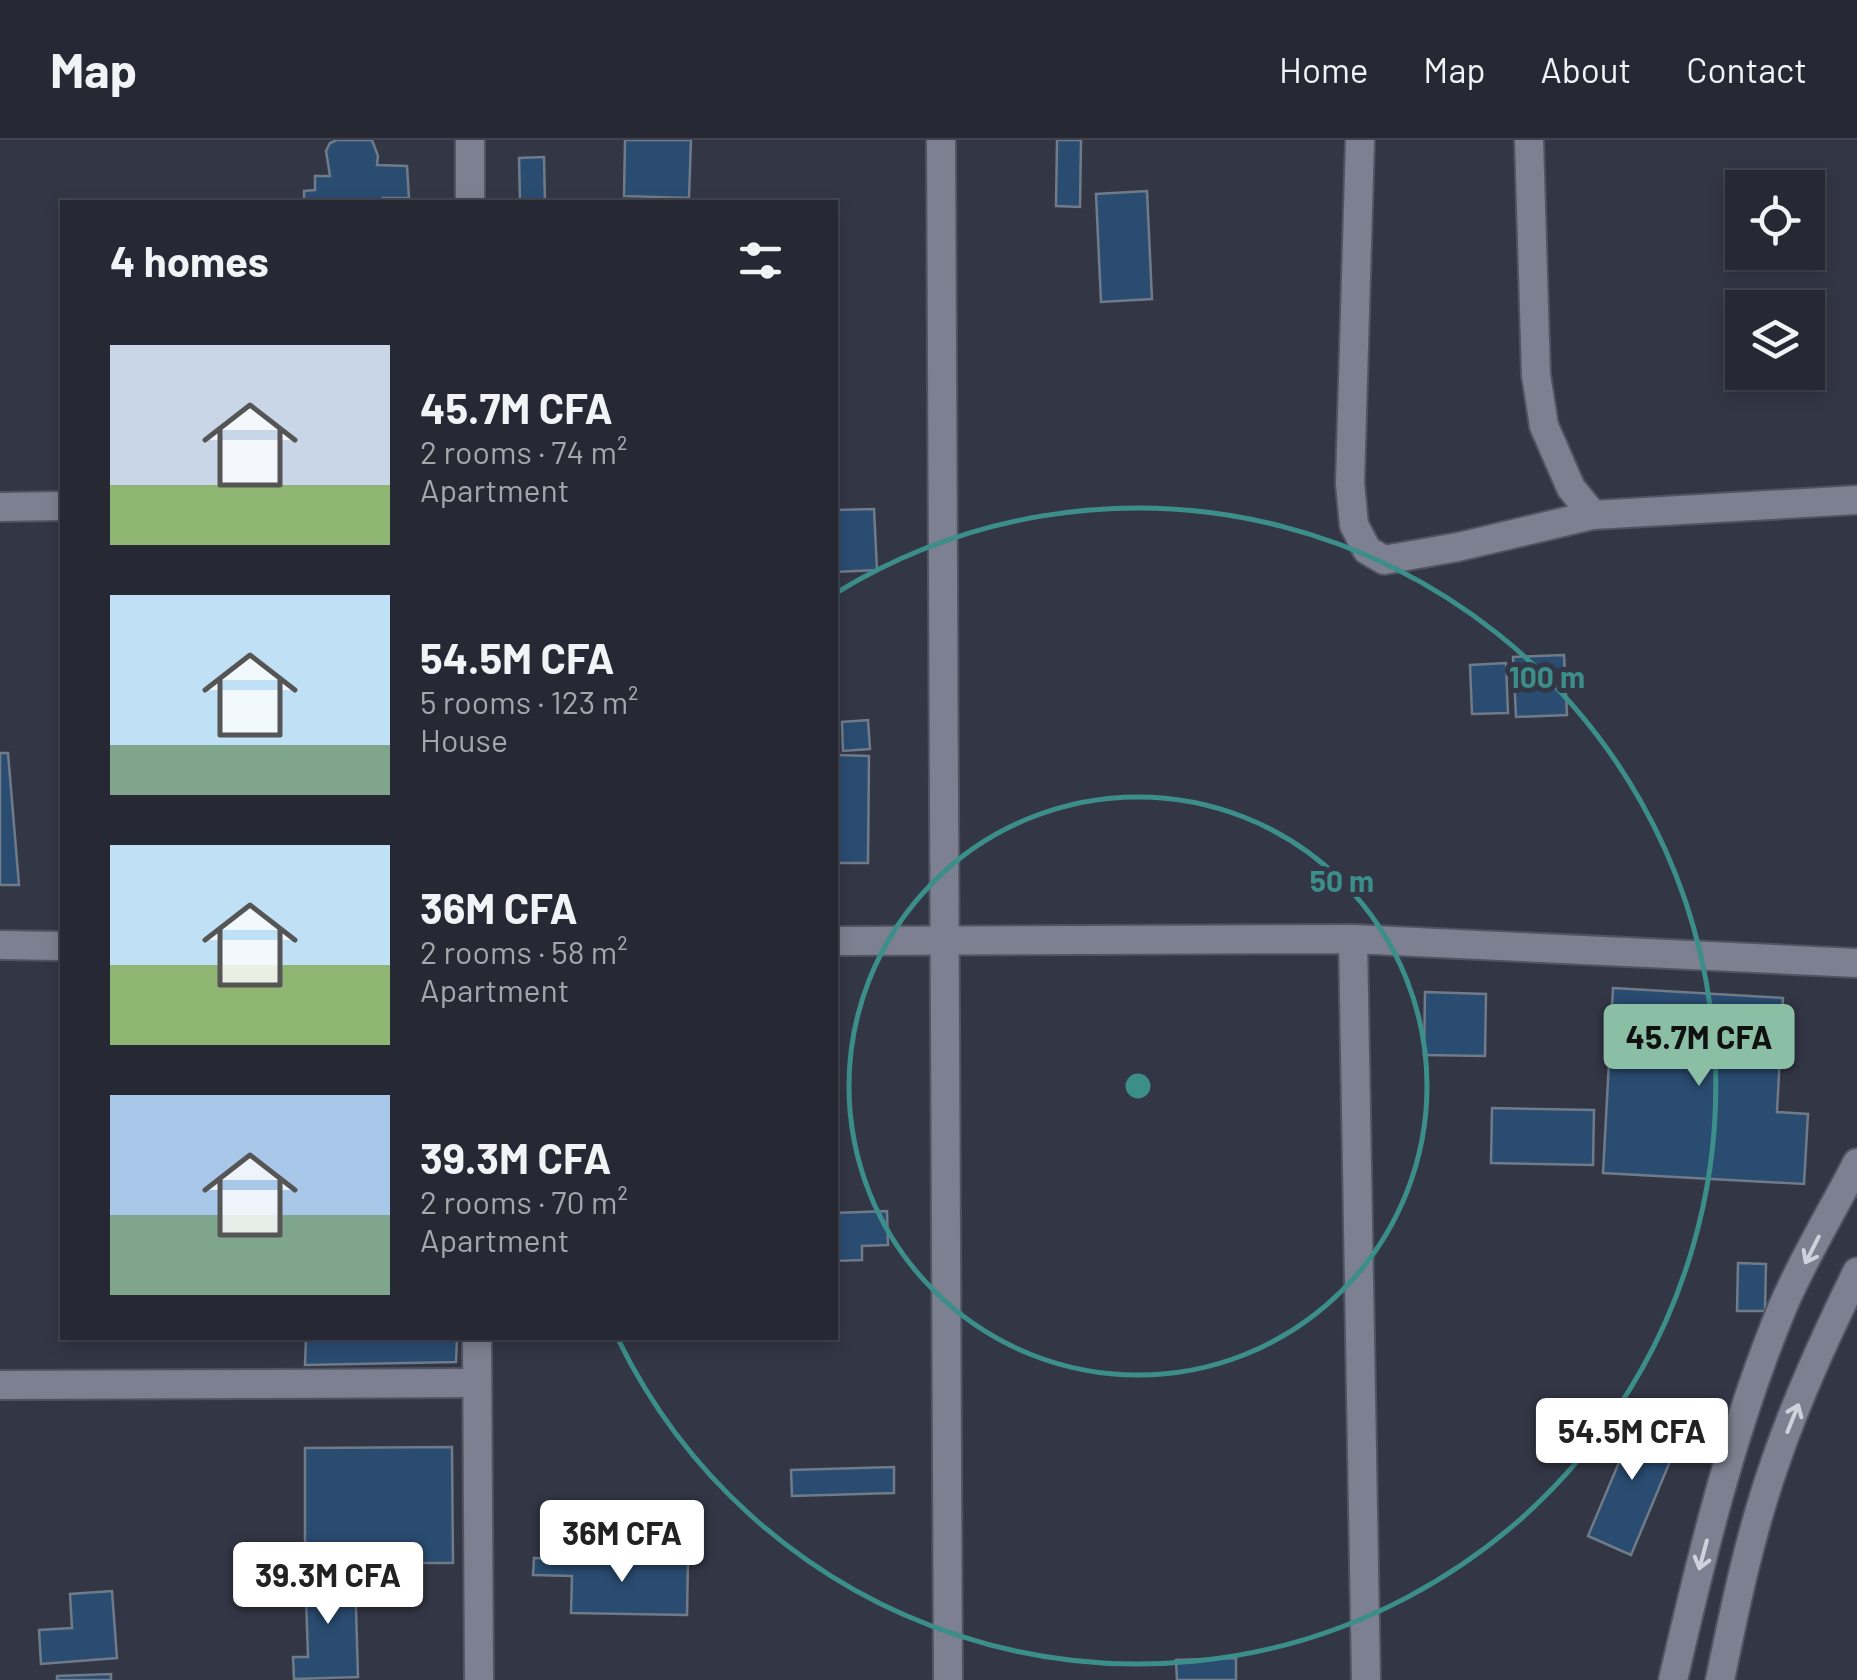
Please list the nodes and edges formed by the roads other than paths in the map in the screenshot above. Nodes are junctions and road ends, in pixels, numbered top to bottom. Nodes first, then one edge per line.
1 (470, 140) edge
2 (941, 140) edge
3 (1360, 140) edge
4 (1529, 140) edge
5 (470, 200) edge
6 (1857, 500) edge
7 (60, 506) edge
8 (0, 507) edge
9 (1593, 515) junction
10 (945, 939) junction
11 (1353, 939) junction
12 (838, 941) edge
13 (0, 946) edge
14 (60, 946) edge
15 (1857, 963) edge
16 (1857, 1163) edge
17 (1857, 1272) edge
18 (477, 1340) edge
19 (477, 1383) junction
20 (0, 1385) edge
21 (479, 1680) edge
22 (948, 1680) edge
23 (1366, 1680) edge
24 (1674, 1680) edge
25 (1720, 1680) edge

1 - 5 street
2 - 10 street
3 - 9 street
4 - 9 street
6 - 9 street
7 - 8 street
10 - 11 street
10 - 12 street
10 - 22 street
11 - 15 street
11 - 23 street
13 - 14 street
16 -> 24 street
25 -> 17 street
18 - 19 street
19 - 20 street
19 - 21 street

